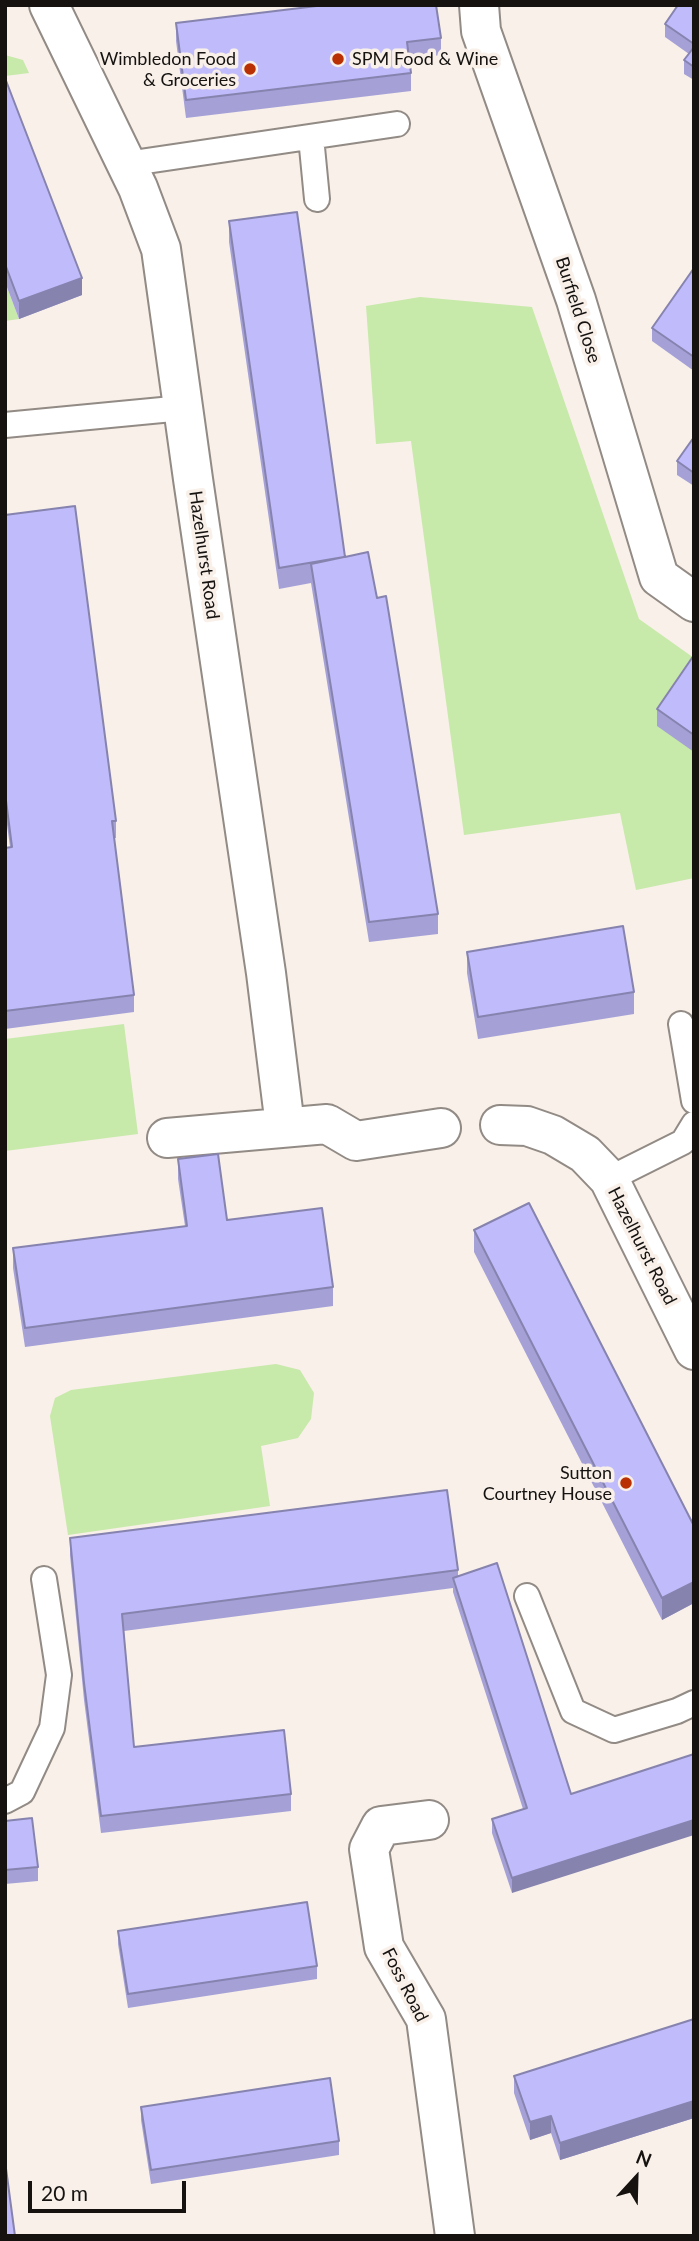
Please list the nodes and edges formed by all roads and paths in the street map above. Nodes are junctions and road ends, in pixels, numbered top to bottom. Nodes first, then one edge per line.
1 (49, 5) edge
2 (479, 5) edge
3 (397, 124) dead end
4 (311, 137) junction
5 (126, 164) junction
6 (317, 199) dead end
7 (183, 408) junction
8 (5, 425) edge
9 (694, 602) edge
10 (681, 1024) dead end
11 (694, 1101) edge
12 (694, 1124) edge
13 (500, 1125) dead end
14 (285, 1126) junction
15 (441, 1128) dead end
16 (167, 1138) dead end
17 (609, 1180) junction
18 (694, 1350) edge
19 (44, 1579) dead end
20 (527, 1596) dead end
21 (694, 1703) edge
22 (5, 1801) edge
23 (429, 1820) dead end
24 (455, 2236) edge

1 - 5 street, Hazelhurst Road
2 - 9 street, Burfield Close
3 - 4 lane
4 - 5 lane
4 - 6 lane
5 - 7 street, Hazelhurst Road
7 - 8 lane
7 - 14 street, Hazelhurst Road
10 - 11 lane
12 - 17 lane
13 - 17 street, Hazelhurst Road
14 - 15 street
14 - 16 street
17 - 18 street, Hazelhurst Road
19 - 22 lane
20 - 21 lane
23 - 24 street, Foss Road

